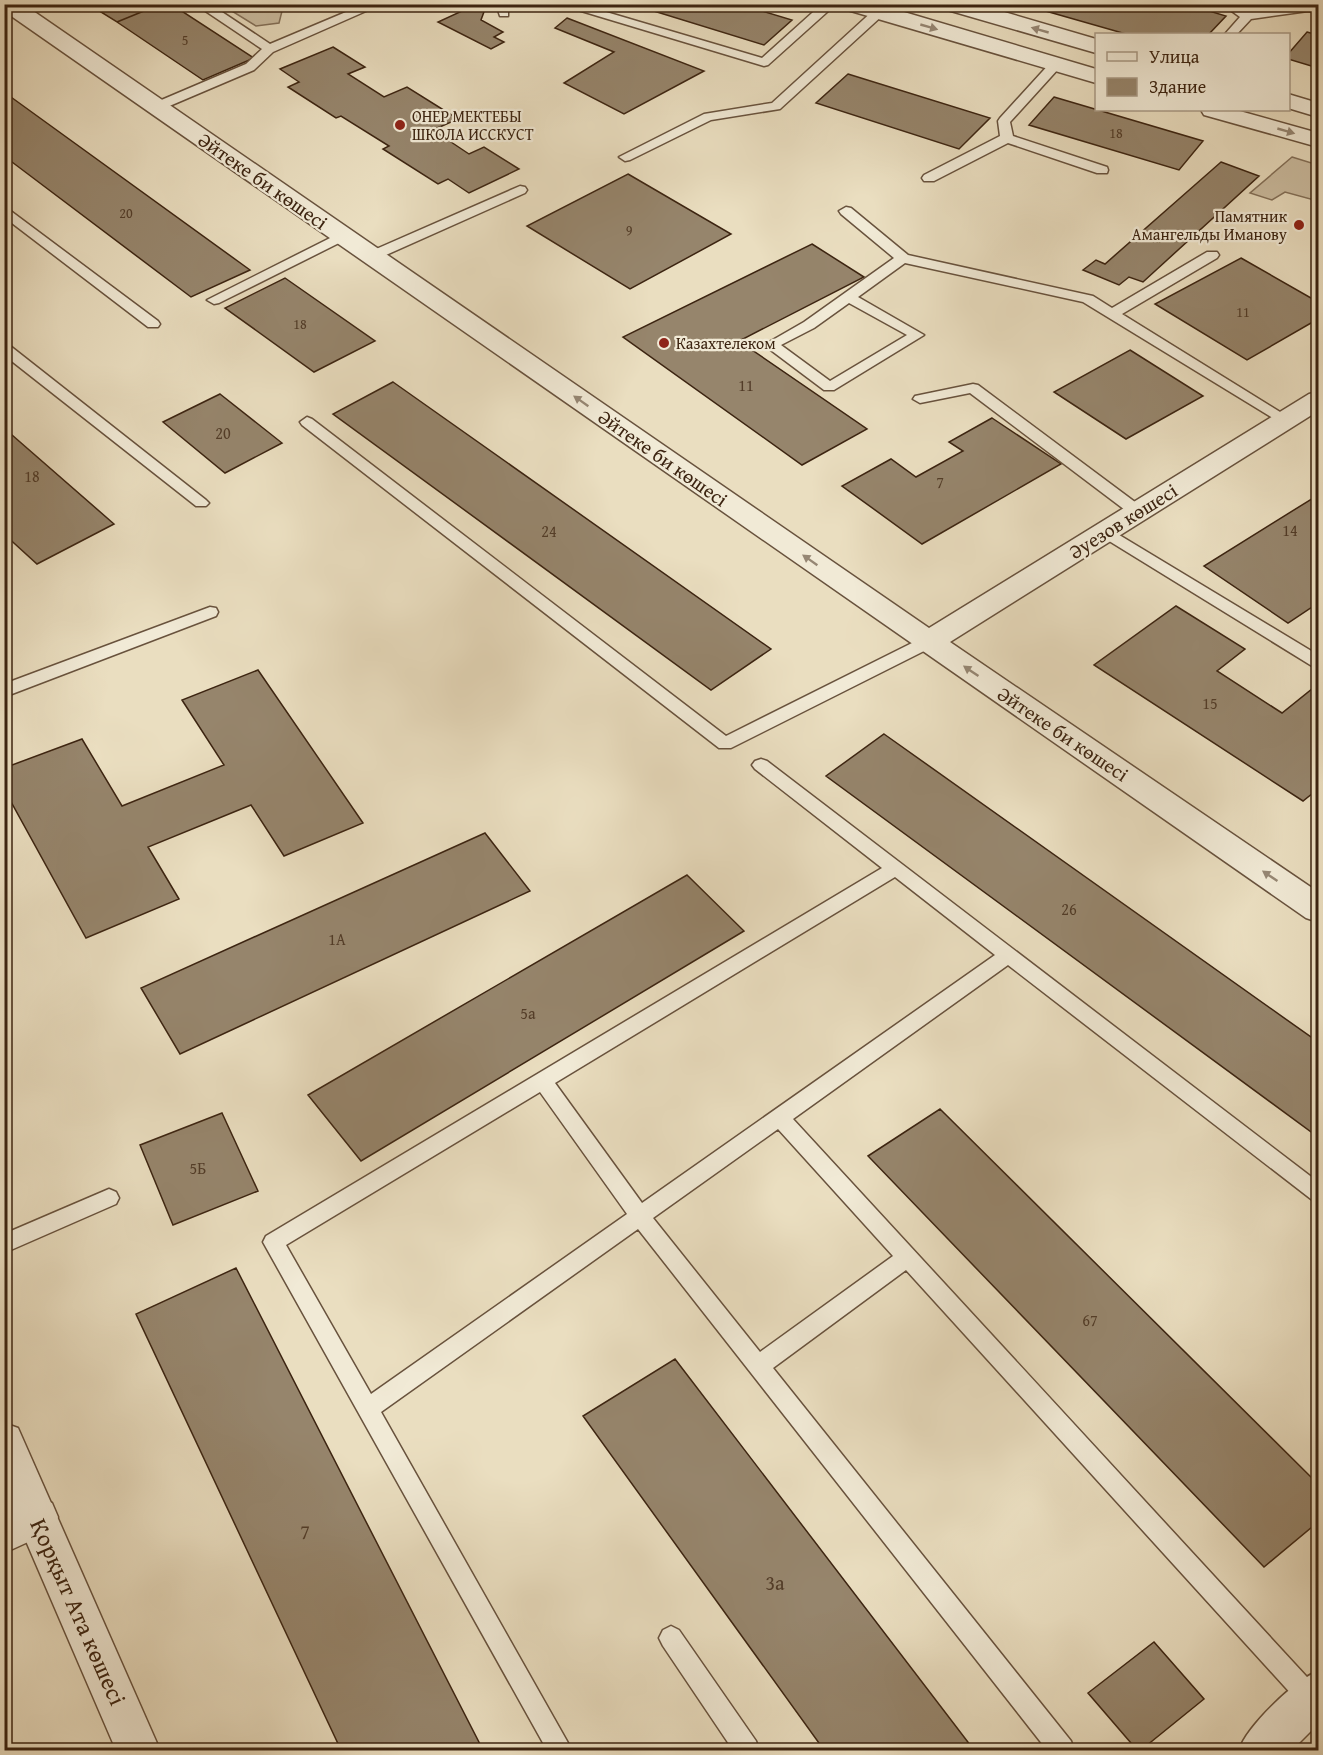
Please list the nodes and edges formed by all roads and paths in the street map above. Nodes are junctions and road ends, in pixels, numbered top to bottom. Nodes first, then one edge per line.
1 (8, 4) edge
2 (201, 4) edge
3 (376, 4) edge
4 (564, 4) edge
5 (830, 4) edge
6 (852, 4) edge
7 (952, 4) edge
8 (1228, 4) edge
9 (1318, 10) edge
10 (879, 12) junction
11 (1247, 16) junction
12 (1232, 33) edge
13 (1095, 46) edge
14 (269, 49) junction
15 (1056, 64) junction
16 (1095, 76) edge
17 (1290, 102) edge
18 (156, 107) junction
19 (1318, 110) edge
20 (1216, 111) edge
21 (1006, 138) junction
22 (1318, 140) edge
23 (625, 158) dead end
24 (1102, 170) dead end
25 (928, 178) dead end
26 (520, 190) dead end
27 (4, 210) edge
28 (846, 211) dead end
29 (342, 236) junction
30 (1212, 255) dead end
31 (372, 256) junction
32 (903, 258) junction
33 (848, 297) junction
34 (214, 300) dead end
35 (1111, 314) junction
36 (153, 324) dead end
37 (4, 348) edge
38 (920, 399) dead end
39 (1318, 400) edge
40 (1286, 420) junction
41 (307, 422) dead end
42 (201, 503) dead end
43 (1138, 512) junction
44 (1106, 532) junction
45 (210, 612) dead end
46 (928, 642) junction
47 (1318, 662) edge
48 (4, 691) edge
49 (761, 765) dead end
50 (896, 868) junction
51 (1318, 909) edge
52 (1008, 955) junction
53 (542, 1080) junction
54 (779, 1117) junction
55 (1318, 1193) edge
56 (109, 1198) dead end
57 (640, 1216) junction
58 (4, 1244) edge
59 (907, 1258) junction
60 (758, 1365) junction
61 (367, 1409) junction
62 (4, 1441) edge
63 (21, 1525) edge
64 (671, 1638) dead end
65 (1315, 1697) edge
66 (138, 1750) edge
67 (560, 1750) edge
68 (747, 1750) edge
69 (1062, 1750) edge
70 (1261, 1750) edge

1 - 18 street, Әйтеке би көшесі
2 - 14 lane
3 - 14 lane
4 - 5 lane
6 - 10 street
13 -> 7 street
8 - 11 lane
9 - 11 lane
10 -> 15 street
10 - 23 lane
11 - 12 lane
14 - 18 lane
15 - 16 street
15 - 21 lane
17 - 19 street
18 - 29 street, Әйтеке би көшесі
20 -> 22 street
21 - 24 lane
21 - 25 lane
26 - 31 lane
27 - 36 lane
28 - 32 lane
29 - 31 street, Әйтеке би көшесі
29 - 34 lane
30 - 35 lane
46 -> 31 street, Әйтеке би көшесі
32 - 33 lane
32 - 35 lane
33 - 33 lane
35 - 40 lane
37 - 42 lane
38 - 43 lane
39 - 40 street, Әуезов көшесі
40 - 43 street, Әуезов көшесі
41 - 46 lane
43 - 44 street, Әуезов көшесі
44 - 46 street, Әуезов көшесі
44 - 47 lane
45 - 48 lane
51 -> 46 street, Әйтеке би көшесі
49 - 50 lane
50 - 52 lane
50 - 53 lane
52 - 54 lane
52 - 55 lane
53 - 57 lane
53 - 61 lane
54 - 57 lane
54 - 59 lane
56 - 58 lane
57 - 60 lane
57 - 61 lane
59 - 60 lane
59 - 65 lane
60 - 69 lane
61 - 67 lane
62 - 63 street, Қорқыт Ата көшесі
63 - 66 street, Қорқыт Ата көшесі
64 - 68 lane
65 - 70 street

